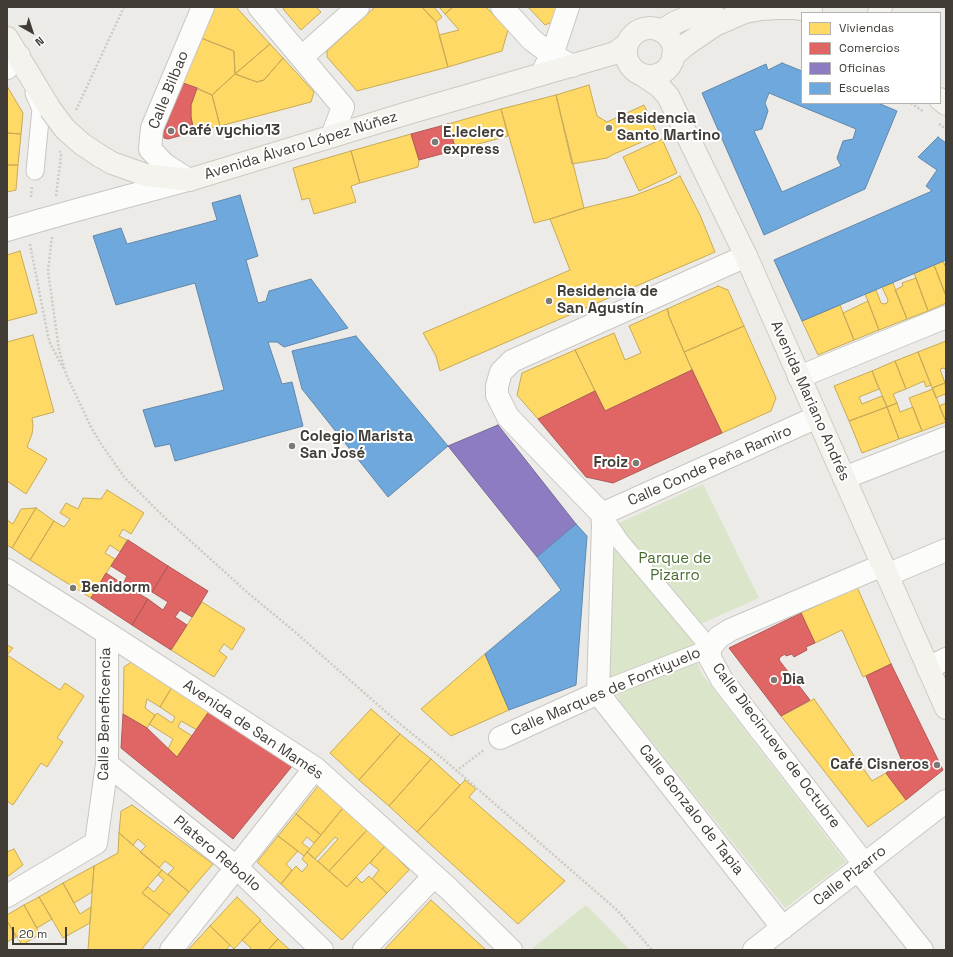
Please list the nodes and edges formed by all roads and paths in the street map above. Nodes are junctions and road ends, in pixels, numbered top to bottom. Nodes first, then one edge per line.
1 (124, 7) edge
2 (203, 7) edge
3 (259, 7) edge
4 (358, 7) edge
5 (502, 7) edge
6 (568, 7) edge
7 (712, 7) edge
8 (812, 10) edge
9 (662, 31) junction
10 (7, 38) edge
11 (552, 55) junction
12 (302, 57) junction
13 (13, 62) edge
14 (633, 62) junction
15 (670, 62) junction
16 (572, 66) junction
17 (540, 75) junction
18 (668, 96) junction
19 (74, 113) dead end
20 (332, 136) junction
21 (59, 146) dead end
22 (34, 171) dead end
23 (189, 180) junction
24 (56, 202) dead end
25 (47, 227) junction
26 (7, 230) edge
27 (29, 241) dead end
28 (746, 256) junction
29 (946, 317) edge
30 (66, 374) junction
31 (800, 377) junction
32 (817, 417) junction
33 (946, 438) edge
34 (844, 478) junction
35 (602, 514) junction
36 (946, 550) edge
37 (7, 570) edge
38 (885, 570) junction
39 (107, 633) junction
40 (710, 648) junction
41 (937, 663) edge
42 (598, 693) junction
43 (946, 708) edge
44 (500, 738) joint
45 (106, 764) junction
46 (315, 768) junction
47 (456, 771) junction
48 (946, 801) edge
49 (236, 867) junction
50 (861, 867) junction
51 (434, 876) junction
52 (7, 896) edge
53 (783, 928) junction
54 (171, 950) edge
55 (322, 950) edge
56 (364, 950) edge
57 (512, 950) edge
58 (652, 950) edge
59 (754, 950) edge
60 (922, 950) edge

1 - 19 path
2 - 23 street, Calle Bilbao
3 - 12 street
4 - 12 street
5 - 11 street
6 - 11 street
7 - 9 main road
8 - 15 main road
9 - 14 main road
9 - 15 main road
10 - 13 main road
11 - 16 street
11 - 17 street
12 - 20 street
13 - 22 street
13 - 23 main road, bridge
14 - 15 main road
14 - 16 main road, Avenida Álvaro López Núñez
14 - 18 main road, Avenida Mariano Andrés
15 - 18 main road, Avenida Mariano Andrés
16 - 17 main road, Avenida Álvaro López Núñez
17 - 20 main road, Avenida Álvaro López Núñez
18 - 28 main road, Avenida Mariano Andrés
20 - 23 main road, Avenida Álvaro López Núñez
21 - 24 path
23 - 25 street, Avenida Álvaro López Núñez, bridge
25 - 26 street, Avenida Álvaro López Núñez
25 - 30 path
27 - 30 path
28 - 31 main road, Avenida Mariano Andrés
28 - 35 street, Calle Diecinueve de Octubre
29 - 31 street
30 - 47 path
31 - 32 main road, Avenida Mariano Andrés
32 - 34 main road, Avenida Mariano Andrés
32 - 35 street, Calle Conde Peña Ramiro
33 - 34 street
34 - 38 main road, Avenida Mariano Andrés
35 - 40 street, Calle Diecinueve de Octubre
35 - 42 street
36 - 38 street, Calle Marques de Fontiyuelo
37 - 39 street, Avenida de San Mamés
38 - 40 street, Calle Marques de Fontiyuelo
38 - 41 main road, Avenida Mariano Andrés
39 - 45 street, Calle Beneficencia
39 - 46 street, Avenida de San Mamés
40 - 42 street, Calle Marques de Fontiyuelo
40 - 50 street, Calle Diecinueve de Octubre
41 - 43 main road, Avenida Mariano Andrés
42 - 44 street, Calle Marques de Fontiyuelo
42 - 53 street, Calle Gonzalo de Tapia
44 - 47 path
45 - 49 street, Platero Rebollo
45 - 52 street, Calle Beneficencia
46 - 49 street
46 - 51 street, Avenida de San Mamés
47 - 58 path
48 - 50 street, Calle Pizarro
49 - 54 street
49 - 55 street, Platero Rebollo
50 - 53 street, Calle Pizarro
50 - 60 street, Calle Diecinueve de Octubre
51 - 56 street
51 - 57 street, Avenida de San Mamés
53 - 59 street, Calle Pizarro

